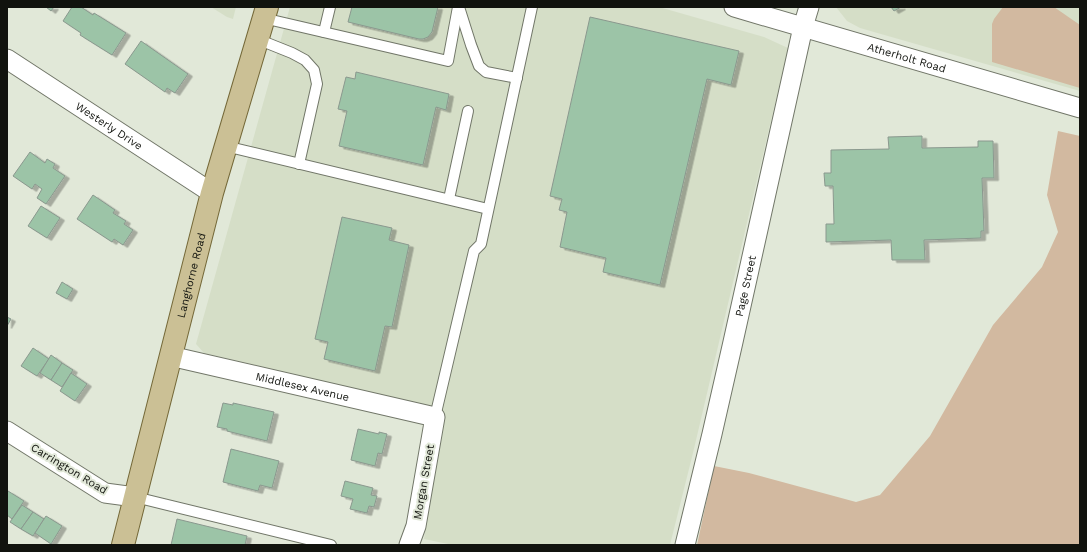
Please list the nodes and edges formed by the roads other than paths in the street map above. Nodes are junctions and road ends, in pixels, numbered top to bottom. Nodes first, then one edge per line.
1 (330, 7) edge
2 (459, 7) edge
3 (532, 7) edge
4 (734, 7) edge
5 (809, 7) edge
6 (265, 12) edge
7 (803, 27) junction
8 (324, 32) junction
9 (257, 39) junction
10 (7, 59) edge
11 (517, 78) junction
12 (1080, 108) edge
13 (468, 111) dead end
14 (226, 146) junction
15 (299, 164) junction
16 (212, 193) junction
17 (448, 199) junction
18 (488, 208) junction
19 (170, 356) junction
20 (436, 417) junction
21 (7, 431) edge
22 (135, 497) junction
23 (123, 545) edge
24 (331, 545) edge
25 (409, 545) edge
26 (685, 545) edge

1 - 8 lane
2 - 8 lane
2 - 11 lane
3 - 11 lane
4 - 7 street, Atherholt Road
5 - 7 street, Page Street
6 - 8 lane
6 - 9 main road, Langhorne Road
7 - 12 street, Atherholt Road
7 - 26 street, Page Street
9 - 14 main road, Langhorne Road
9 - 15 lane
10 - 16 street, Westerly Drive
11 - 18 lane
13 - 17 lane
14 - 15 lane
14 - 16 main road, Langhorne Road
15 - 17 lane
16 - 19 main road, Langhorne Road
17 - 18 lane
18 - 20 lane
19 - 20 street, Middlesex Avenue
19 - 22 main road, Langhorne Road
20 - 25 street, Morgan Street
21 - 22 street, Carrington Road
22 - 23 main road, Langhorne Road
22 - 24 lane

